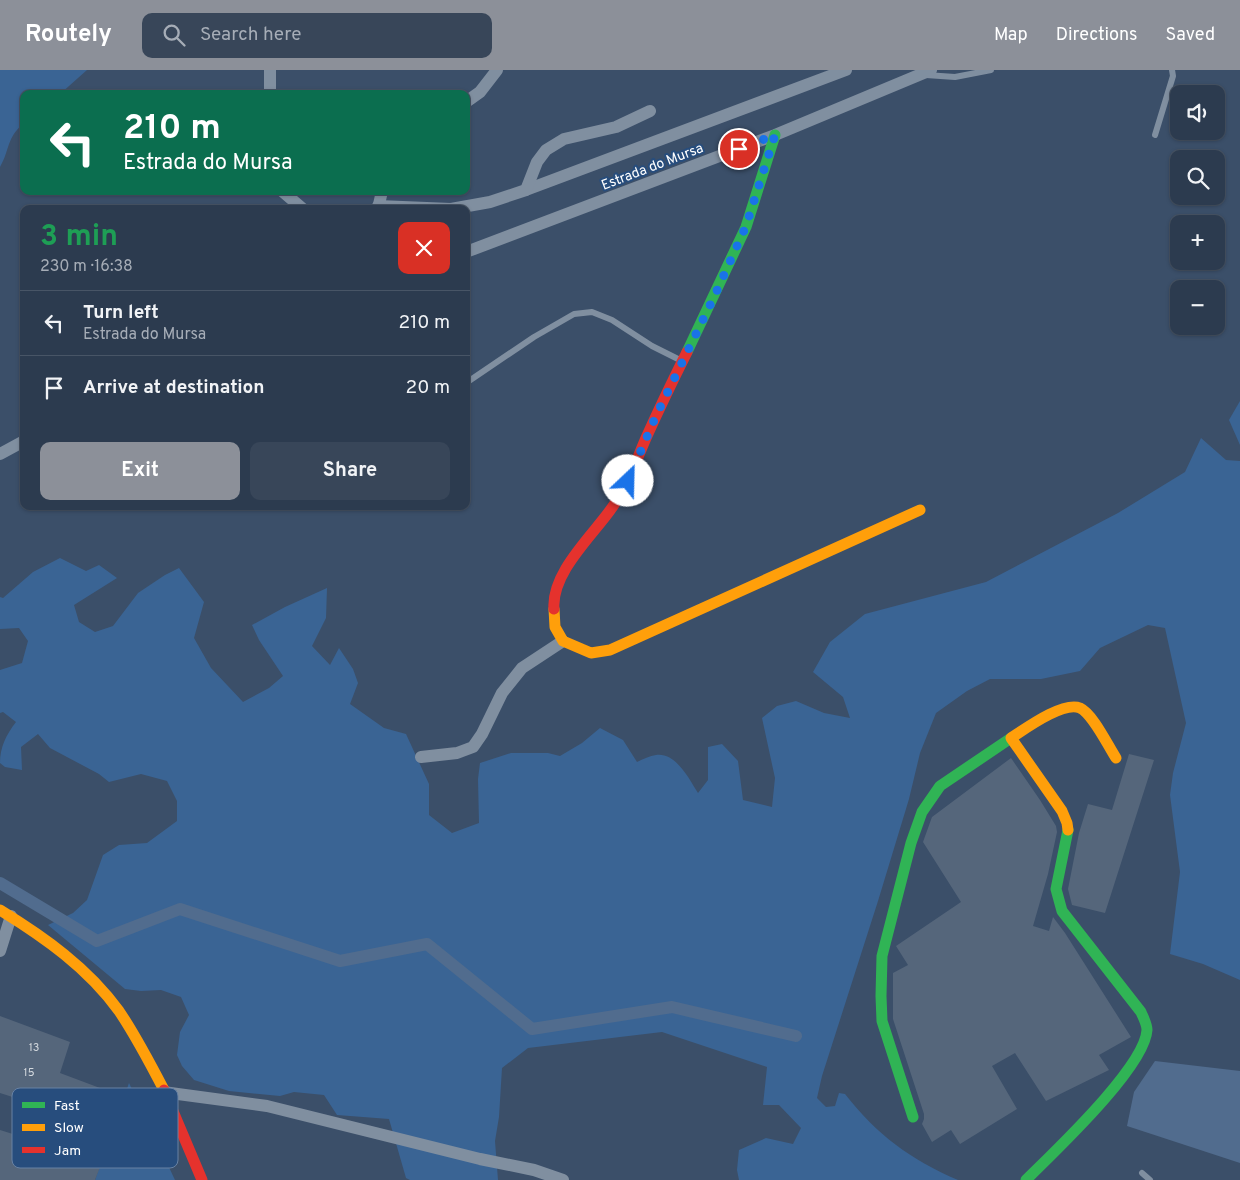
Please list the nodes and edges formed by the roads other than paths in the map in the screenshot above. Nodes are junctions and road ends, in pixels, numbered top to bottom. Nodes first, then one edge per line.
1 (270, 70) edge
2 (496, 70) edge
3 (846, 70) edge
4 (991, 70) edge
5 (1172, 70) edge
6 (925, 72) edge
7 (270, 90) edge
8 (470, 99) edge
9 (650, 111) dead end
10 (775, 135) junction
11 (1155, 136) dead end
12 (526, 190) junction
13 (287, 195) edge
14 (298, 205) edge
15 (470, 206) edge
16 (470, 250) edge
17 (683, 361) junction
18 (470, 380) edge
19 (20, 443) edge
20 (0, 454) edge
21 (920, 510) dead end
22 (563, 641) junction
23 (1010, 738) junction
24 (421, 757) dead end
25 (1116, 758) dead end
26 (5, 913) edge
27 (0, 951) edge
28 (161, 1088) edge
29 (178, 1094) edge
30 (913, 1117) dead end
31 (178, 1126) edge
32 (1142, 1173) dead end
33 (202, 1180) edge
34 (563, 1180) edge
35 (1026, 1180) edge
36 (1150, 1180) edge

1 - 7 street
2 - 8 street
3 - 12 street
4 - 6 lane
5 - 11 lane
6 - 10 street, Estrada do Mursa
9 - 12 street
10 - 16 street, Estrada do Mursa
10 - 17 street
12 - 15 street
13 - 14 street
17 - 18 lane
17 - 22 street
19 - 20 street
21 - 22 street
22 - 24 street
23 - 25 street
23 - 30 street
23 - 35 street
26 - 27 street
26 - 28 street
29 - 34 street
31 - 33 street
32 - 36 lane

